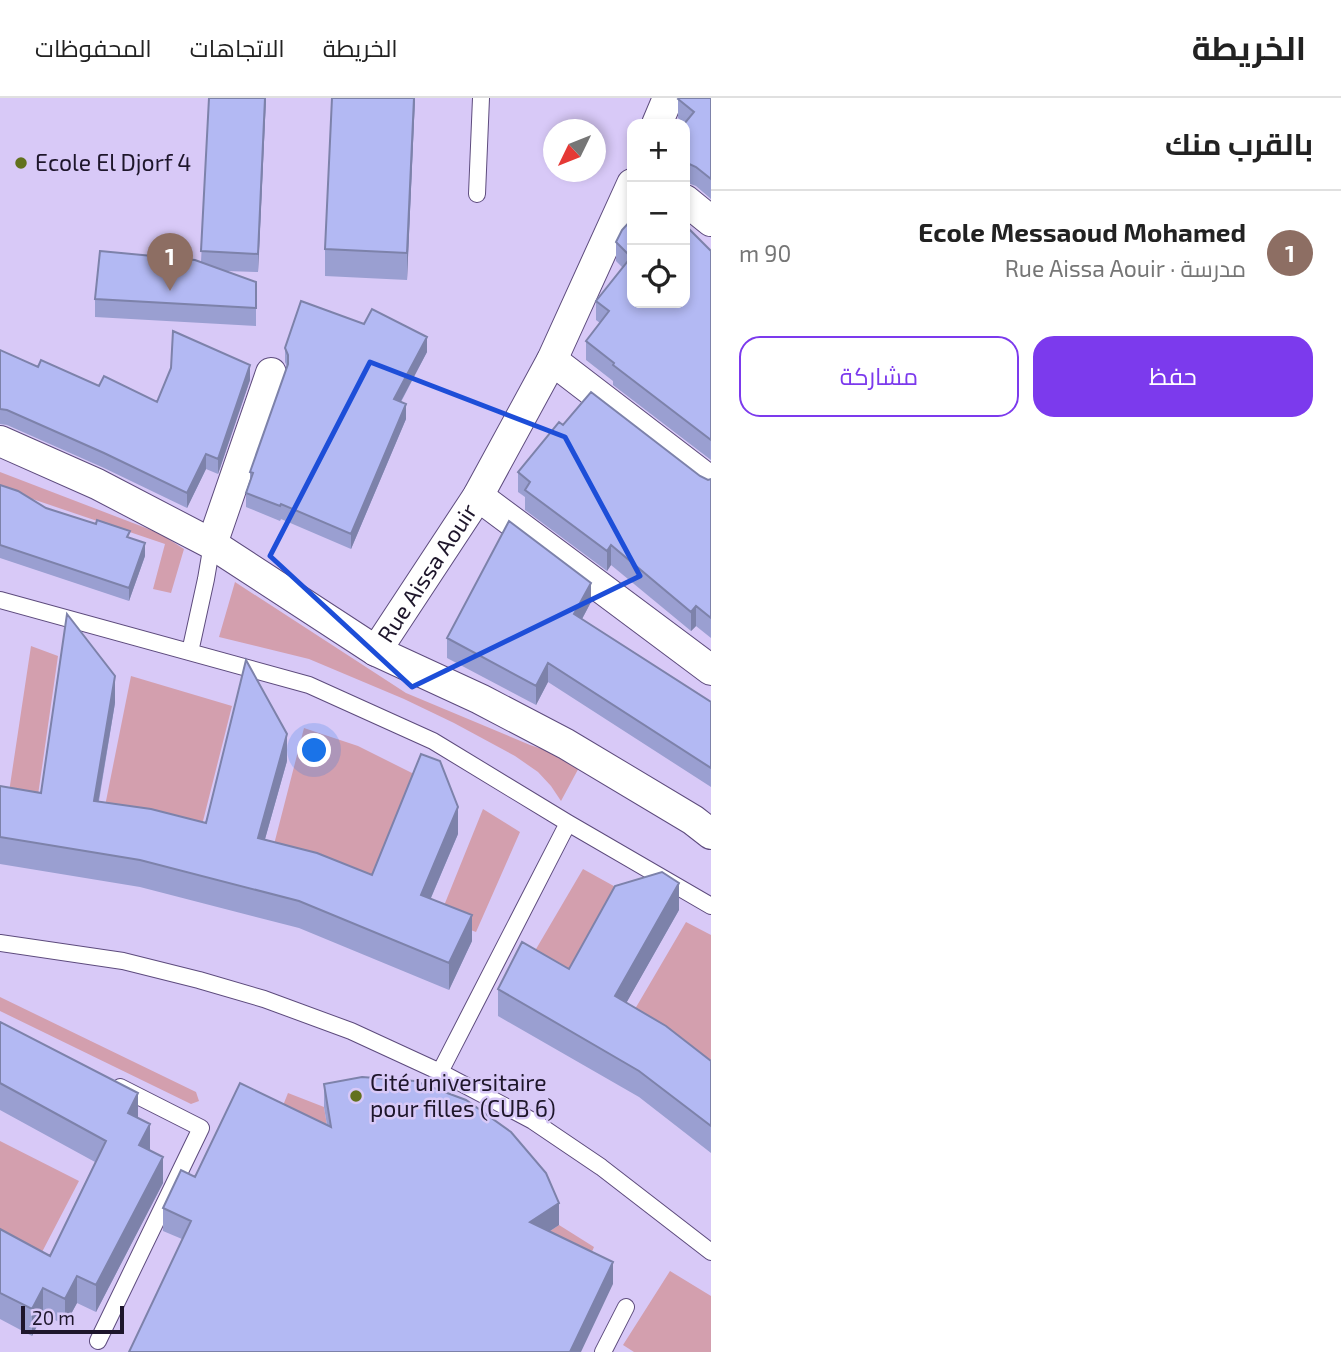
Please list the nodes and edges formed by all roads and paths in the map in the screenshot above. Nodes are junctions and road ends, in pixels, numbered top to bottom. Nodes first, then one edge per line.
1 (481, 98) edge
2 (668, 98) edge
3 (659, 119) edge
4 (477, 194) dead end
5 (627, 195) edge
6 (690, 204) edge
7 (711, 220) edge
8 (552, 360) junction
9 (271, 373) dead end
10 (0, 441) edge
11 (711, 482) edge
12 (478, 496) junction
13 (212, 544) junction
14 (0, 600) edge
15 (376, 651) junction
16 (190, 652) junction
17 (711, 670) edge
18 (568, 823) junction
19 (711, 834) edge
20 (711, 906) edge
21 (0, 943) edge
22 (440, 1072) junction
23 (106, 1080) edge
24 (711, 1252) edge
25 (626, 1307) dead end
26 (98, 1341) dead end
27 (603, 1352) edge

1 - 4 lane
2 - 3 street
5 - 8 street, Rue Aissa Aouir
6 - 7 street
8 - 11 street
8 - 12 street, Rue Aissa Aouir
9 - 13 street
10 - 13 street, Rue Aissa Aouir
12 - 15 street, Rue Aissa Aouir
12 - 17 street
13 - 15 street, Rue Aissa Aouir
13 - 16 lane
14 - 16 lane
15 - 19 street
16 - 18 lane
18 - 20 lane
18 - 22 lane
21 - 22 lane
22 - 24 lane
23 - 26 lane
25 - 27 lane

